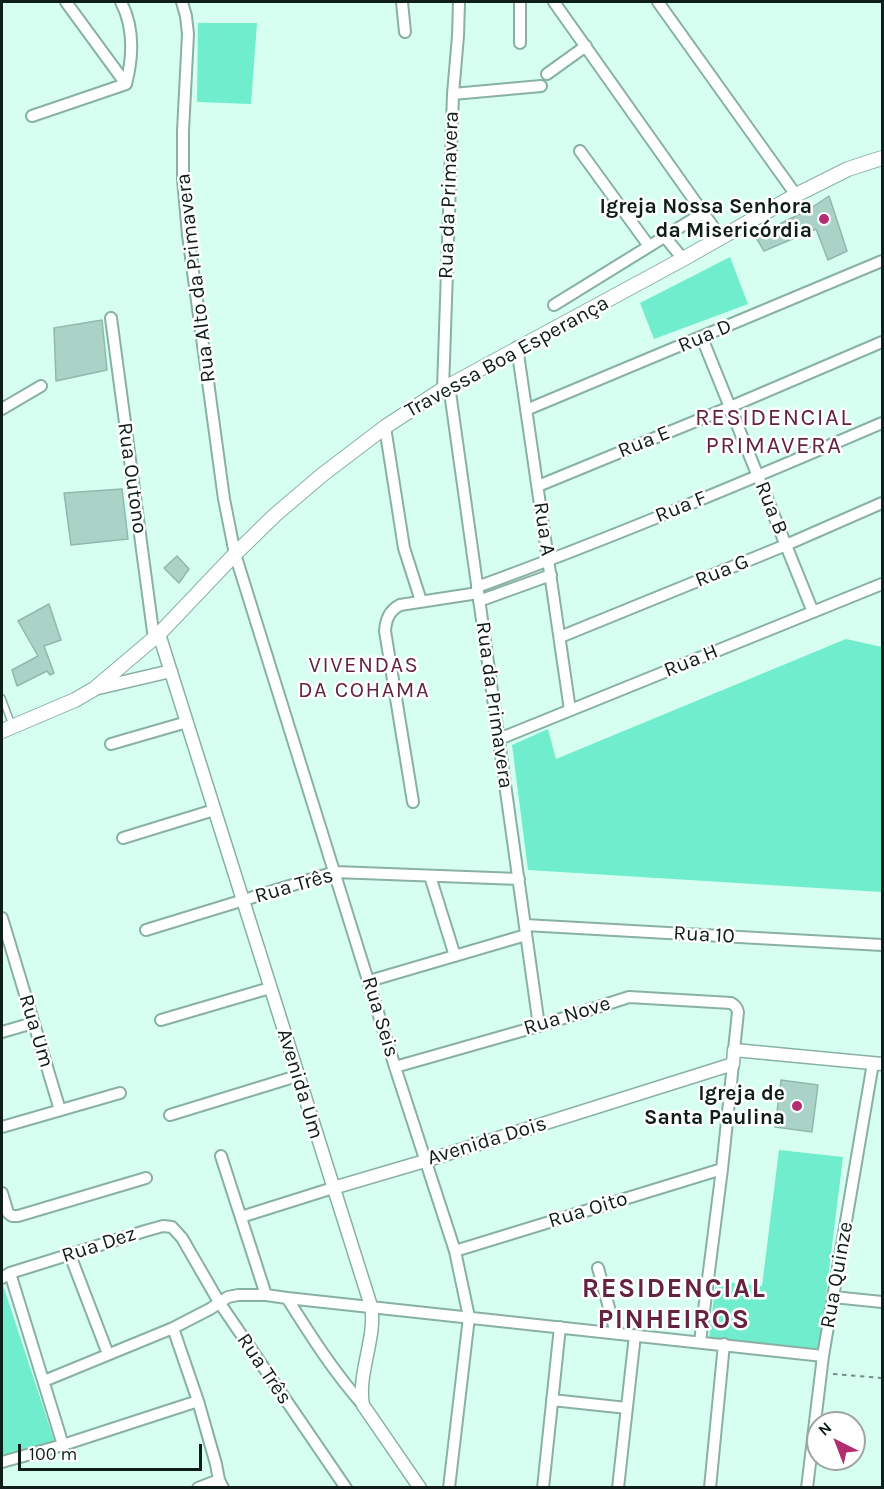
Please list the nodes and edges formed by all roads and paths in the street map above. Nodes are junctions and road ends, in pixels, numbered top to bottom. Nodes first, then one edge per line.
1 (66, 2) edge
2 (122, 2) edge
3 (182, 2) edge
4 (402, 2) edge
5 (459, 2) edge
6 (520, 2) edge
7 (554, 2) edge
8 (658, 2) edge
9 (405, 32) dead end
10 (520, 43) dead end
11 (586, 46) junction
12 (547, 74) dead end
13 (126, 84) junction
14 (541, 86) dead end
15 (453, 94) junction
16 (32, 116) dead end
17 (580, 151) dead end
18 (882, 158) edge
19 (796, 195) junction
20 (703, 213) junction
21 (664, 237) junction
22 (721, 238) junction
23 (650, 246) junction
24 (683, 259) junction
25 (882, 261) edge
26 (554, 305) dead end
27 (111, 318) dead end
28 (702, 338) junction
29 (882, 342) edge
30 (517, 347) junction
31 (41, 386) dead end
32 (446, 387) junction
33 (3, 406) edge
34 (730, 407) junction
35 (526, 410) junction
36 (882, 423) edge
37 (385, 427) junction
38 (757, 476) junction
39 (537, 486) junction
40 (882, 502) edge
41 (786, 545) junction
42 (235, 554) junction
43 (549, 561) junction
44 (551, 575) junction
45 (882, 584) edge
46 (478, 594) junction
47 (421, 601) junction
48 (813, 612) junction
49 (156, 636) junction
50 (560, 637) junction
51 (171, 671) junction
52 (94, 690) junction
53 (2, 698) edge
54 (570, 710) junction
55 (187, 722) junction
56 (7, 729) edge
57 (499, 739) junction
58 (111, 744) dead end
59 (413, 802) dead end
60 (214, 810) junction
61 (123, 838) dead end
62 (335, 872) junction
63 (430, 876) junction
64 (519, 879) junction
65 (243, 900) junction
66 (2, 918) edge
67 (146, 930) dead end
68 (526, 930) junction
69 (4, 938) edge
70 (882, 945) edge
71 (455, 956) junction
72 (369, 981) junction
73 (270, 988) junction
74 (161, 1020) dead end
75 (33, 1023) junction
76 (539, 1026) junction
77 (2, 1032) edge
78 (735, 1050) junction
79 (878, 1063) edge
80 (733, 1064) junction
81 (395, 1067) junction
82 (297, 1076) junction
83 (120, 1093) dead end
84 (60, 1110) junction
85 (170, 1115) dead end
86 (2, 1127) edge
87 (221, 1156) dead end
88 (425, 1161) junction
89 (722, 1169) junction
90 (146, 1178) dead end
91 (333, 1188) junction
92 (2, 1193) edge
93 (241, 1217) junction
94 (188, 1247) joint
95 (455, 1251) junction
96 (70, 1255) junction
97 (598, 1268) dead end
98 (6, 1275) edge
99 (266, 1295) junction
100 (833, 1297) junction
101 (286, 1298) junction
102 (219, 1302) junction
103 (882, 1302) edge
104 (370, 1306) junction
105 (469, 1317) junction
106 (560, 1327) junction
107 (173, 1328) junction
108 (616, 1333) junction
109 (635, 1335) junction
110 (700, 1342) junction
111 (724, 1344) junction
112 (108, 1354) junction
113 (823, 1356) junction
114 (824, 1373) dead end
115 (882, 1378) edge
116 (44, 1381) junction
117 (552, 1400) junction
118 (198, 1401) junction
119 (363, 1405) junction
120 (627, 1408) junction
121 (63, 1445) junction
122 (2, 1462) edge
123 (221, 1484) edge
124 (198, 1488) edge
125 (346, 1488) edge
126 (420, 1488) edge
127 (449, 1488) edge
128 (543, 1488) edge
129 (618, 1488) edge
130 (710, 1488) edge
131 (807, 1488) edge

1 - 13 street
2 - 13 street
3 - 42 street, Rua Alto da Primavera
4 - 9 street
5 - 15 street, Rua da Primavera
6 - 10 street
7 - 11 street
8 - 19 street
11 - 12 street
11 - 20 street
13 - 16 street
14 - 15 street
15 - 32 street, Rua da Primavera
17 - 23 street
18 - 19 main road, Travessa Boa Esperança
19 - 22 main road, Travessa Boa Esperança
20 - 21 street
20 - 22 street
21 - 23 street
21 - 24 street
22 - 24 main road, Travessa Boa Esperança
23 - 26 street
24 - 30 main road, Travessa Boa Esperança
25 - 28 street, Rua D
27 - 49 street, Rua Outono
28 - 34 street, Rua B
28 - 35 street, Rua D
29 - 34 street, Rua E
30 - 32 main road, Travessa Boa Esperança
30 - 35 street, Rua A
31 - 33 street
32 - 37 main road, Travessa Boa Esperança
32 - 46 street, Rua da Primavera
34 - 38 street, Rua B
34 - 39 street, Rua E
35 - 39 street, Rua A
36 - 38 street, Rua F
37 - 42 main road, Travessa Boa Esperança
37 - 47 street
38 - 41 street, Rua B
38 - 43 street, Rua F
39 - 43 street, Rua A
40 - 41 street, Rua G
41 - 48 street, Rua B
41 - 50 street, Rua G
42 - 49 main road, Travessa Boa Esperança
42 - 62 street, Rua Seis
43 - 44 street, Rua A
43 - 46 street, Rua F
44 - 46 street
44 - 50 street, Rua A
45 - 48 street, Rua H
46 - 47 street
46 - 57 street, Rua da Primavera
47 - 59 street
48 - 54 street, Rua H
49 - 51 street, Avenida Um
49 - 52 main road, Travessa Boa Esperança
50 - 54 street, Rua A
51 - 52 street
51 - 55 street, Avenida Um
52 - 56 main road, Travessa Boa Esperança
53 - 56 lane
54 - 57 street, Rua H
55 - 58 street
55 - 60 street, Avenida Um
57 - 64 street, Rua da Primavera
60 - 61 street
60 - 65 street, Avenida Um
62 - 63 street, Rua Três
62 - 65 street, Rua Três
62 - 72 street, Rua Seis
63 - 64 street, Rua Três
63 - 71 street
64 - 68 street, Rua da Primavera
65 - 67 street, Rua Três
65 - 73 street, Avenida Um
66 - 69 street, Rua Um
68 - 70 street, Rua 10
68 - 71 street, Rua 10
68 - 76 street, Rua da Primavera
69 - 75 street, Rua Um
71 - 72 street, Rua 10
72 - 81 street, Rua Seis
73 - 74 street
73 - 82 street, Avenida Um
75 - 77 street
75 - 84 street, Rua Um
76 - 78 street, Rua Nove
76 - 81 street, Rua Nove
78 - 79 street
78 - 80 street
79 - 100 street, Rua Quinze
80 - 88 street, Avenida Dois
80 - 89 street
81 - 88 street, Rua Seis
82 - 85 street
82 - 91 street, Avenida Um
83 - 84 street
84 - 86 street
87 - 93 street
88 - 91 street, Avenida Dois
88 - 95 street, Rua Seis
89 - 95 street, Rua Oito
89 - 110 street
90 - 92 street
91 - 93 street, Avenida Dois
91 - 104 street, Avenida Um
93 - 99 street
94 - 96 street, Rua Dez
94 - 102 street, Rua Três
95 - 105 street, Rua Seis
96 - 98 street, Rua Dez
96 - 112 street
97 - 108 street
98 - 116 street
99 - 101 street
99 - 102 street
100 - 103 street
100 - 113 street, Rua Quinze
101 - 104 street
101 - 119 street
102 - 107 street
102 - 125 street, Rua Três
104 - 105 street
104 - 119 street, Avenida Um
105 - 106 street
105 - 127 street, Rua Seis
106 - 108 street
106 - 117 street
107 - 112 street
107 - 118 street
108 - 109 street
109 - 110 street
109 - 120 street
110 - 111 street
111 - 113 street
111 - 130 street
112 - 116 street
113 - 131 street, Rua Quinze
114 - 115 path
116 - 121 street
117 - 120 street
117 - 128 street
118 - 121 street
118 - 123 street
119 - 126 street
120 - 129 street
121 - 122 street
123 - 124 street

